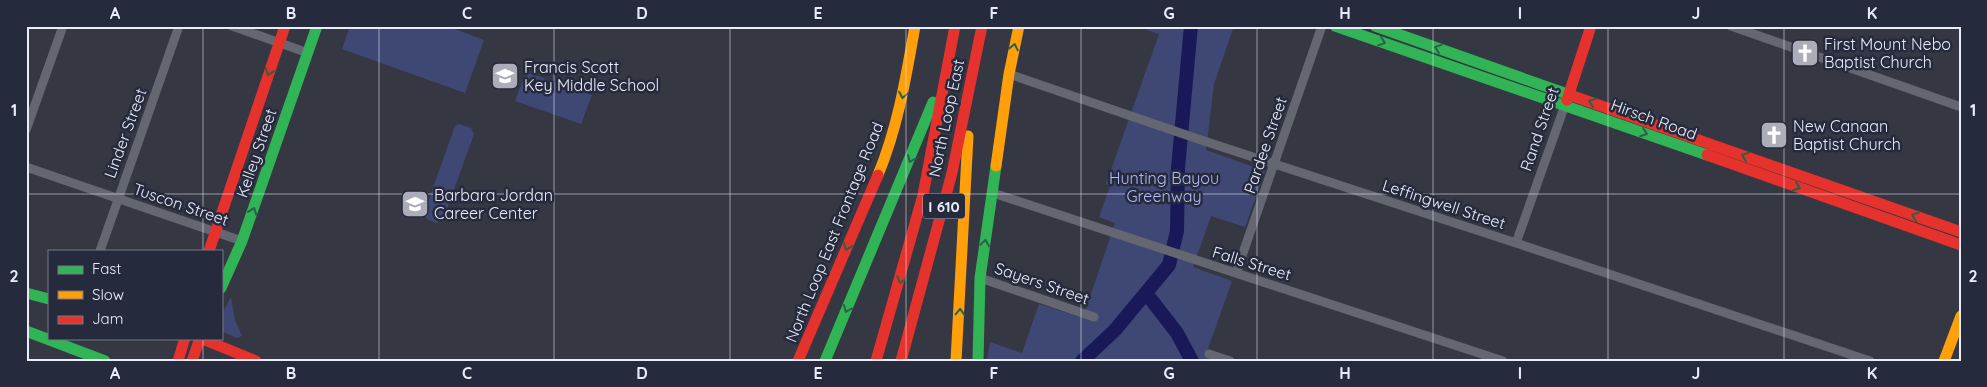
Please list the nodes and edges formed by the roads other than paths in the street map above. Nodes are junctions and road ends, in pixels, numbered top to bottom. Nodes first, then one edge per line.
1 (63, 26) edge
2 (179, 26) edge
3 (232, 26) edge
4 (285, 26) edge
5 (318, 26) edge
6 (915, 26) edge
7 (955, 26) edge
8 (982, 26) edge
9 (1019, 26) edge
10 (1322, 26) edge
11 (1335, 26) edge
12 (1375, 26) edge
13 (1591, 26) edge
14 (1732, 26) edge
15 (279, 43) junction
16 (951, 48) junction
17 (308, 53) junction
18 (975, 62) junction
19 (1009, 74) junction
20 (1567, 99) junction
21 (1961, 107) edge
22 (26, 130) edge
23 (1274, 164) junction
24 (26, 167) edge
25 (1777, 167) junction
26 (1773, 179) junction
27 (993, 193) junction
28 (117, 199) junction
29 (215, 231) junction
30 (1961, 232) edge
31 (242, 241) junction
32 (1516, 243) junction
33 (1961, 245) edge
34 (100, 250) edge
35 (209, 250) edge
36 (1236, 273) junction
37 (980, 278) junction
38 (222, 286) edge
39 (26, 293) edge
40 (48, 299) edge
41 (1961, 316) edge
42 (1094, 317) dead end
43 (26, 330) edge
44 (48, 339) edge
45 (51, 340) edge
46 (199, 340) edge
47 (205, 340) edge
48 (184, 342) edge
49 (1475, 351) junction
50 (1209, 354) dead end
51 (193, 356) edge
52 (105, 361) edge
53 (178, 361) edge
54 (256, 361) edge
55 (798, 361) edge
56 (825, 361) edge
57 (874, 361) edge
58 (902, 361) edge
59 (956, 361) edge
60 (978, 361) edge
61 (1230, 361) edge
62 (1472, 361) edge
63 (1502, 361) edge
64 (1870, 361) edge
65 (1944, 361) edge

1 - 22 street
2 - 28 street, Linder Street
3 - 15 street
4 - 15 main road, Kelley Street
5 - 17 main road, Kelley Street
6 -> 55 main road, North Loop East Frontage Road
7 - 16 main road, North Loop East / I 610
8 - 18 main road, North Loop East / I 610
19 -> 9 main road
10 - 23 street, Pardee Street
11 -> 20 main road, Hirsch Road
20 -> 12 main road, Hirsch Road
13 - 20 main road, Rand Street
14 - 21 street
15 - 17 street
15 -> 29 main road, Kelley Street
16 -> 56 main road
16 -> 57 main road, North Loop East / I 610
31 -> 17 main road, Kelley Street
18 - 58 main road, North Loop East / I 610
59 -> 18 main road
19 - 23 street, Leffingwell Street
19 - 27 main road
25 -> 20 main road, Hirsch Road
20 -> 26 main road, Hirsch Road
20 - 32 street, Rand Street
23 - 32 street, Leffingwell Street
23 - 36 street, Pardee Street
24 - 28 street, Tuscon Street
25 - 26 main road
30 -> 25 main road, Hirsch Road
26 -> 33 main road, Hirsch Road
27 - 36 street, Falls Street
37 -> 27 main road
28 - 29 street, Tuscon Street
28 - 34 street, Linder Street
29 - 31 street, Tuscon Street
29 - 35 main road, Kelley Street
31 - 38 main road, Kelley Street
32 - 64 street, Leffingwell Street
36 - 49 street, Falls Street
37 - 42 street, Sayers Street
37 - 60 main road
39 - 40 main road
41 - 65 main road
43 - 44 main road
45 - 52 main road
46 - 51 main road
47 - 54 main road
48 - 53 main road
49 - 62 street
49 - 63 street, Falls Street
50 - 61 street

